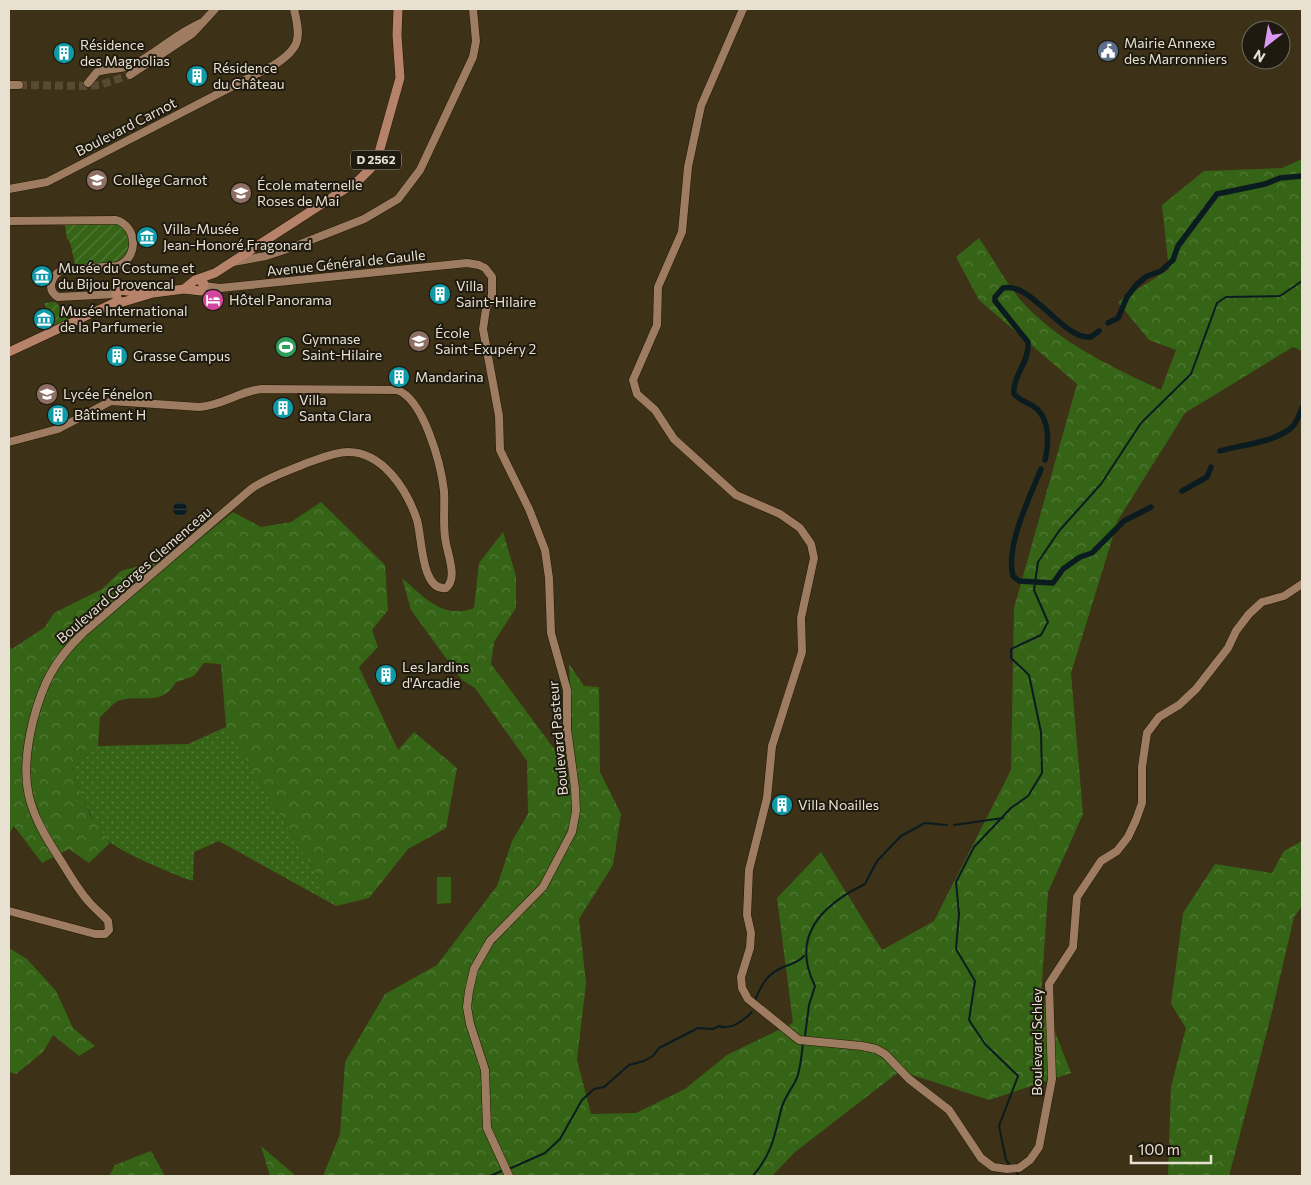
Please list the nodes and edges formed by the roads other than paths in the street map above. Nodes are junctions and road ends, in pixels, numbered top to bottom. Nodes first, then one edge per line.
1 (215, 9) edge
2 (294, 9) edge
3 (398, 9) edge
4 (474, 9) edge
5 (743, 9) edge
6 (203, 22) junction
7 (187, 28) junction
8 (163, 54) junction
9 (130, 75) tunnel mouth
10 (88, 83) dead end
11 (9, 85) edge
12 (19, 86) tunnel mouth
13 (9, 189) edge
14 (9, 221) edge
15 (249, 251) junction
16 (258, 258) junction
17 (232, 262) junction
18 (488, 272) joint
19 (199, 285) junction
20 (122, 297) junction
21 (9, 352) edge
22 (9, 442) edge
23 (1302, 584) edge
24 (9, 911) edge
25 (509, 1176) edge

1 - 6 main road
2 - 13 main road, Boulevard Carnot
3 - 15 main road, D 2562
4 - 16 main road
5 - 23 main road, Boulevard Schley
6 - 7 main road
6 - 8 main road
7 - 8 main road
7 - 10 main road
8 - 9 main road
11 - 12 main road
14 - 20 main road
15 - 16 main road
15 - 17 main road, D 2562
16 - 17 main road
17 - 19 main road, D 2562
18 - 19 main road, Avenue Général de Gaulle
18 - 25 main road, Boulevard Pasteur
19 - 20 main road, D 2562
20 - 21 main road
22 - 24 main road, Boulevard Georges Clemenceau

